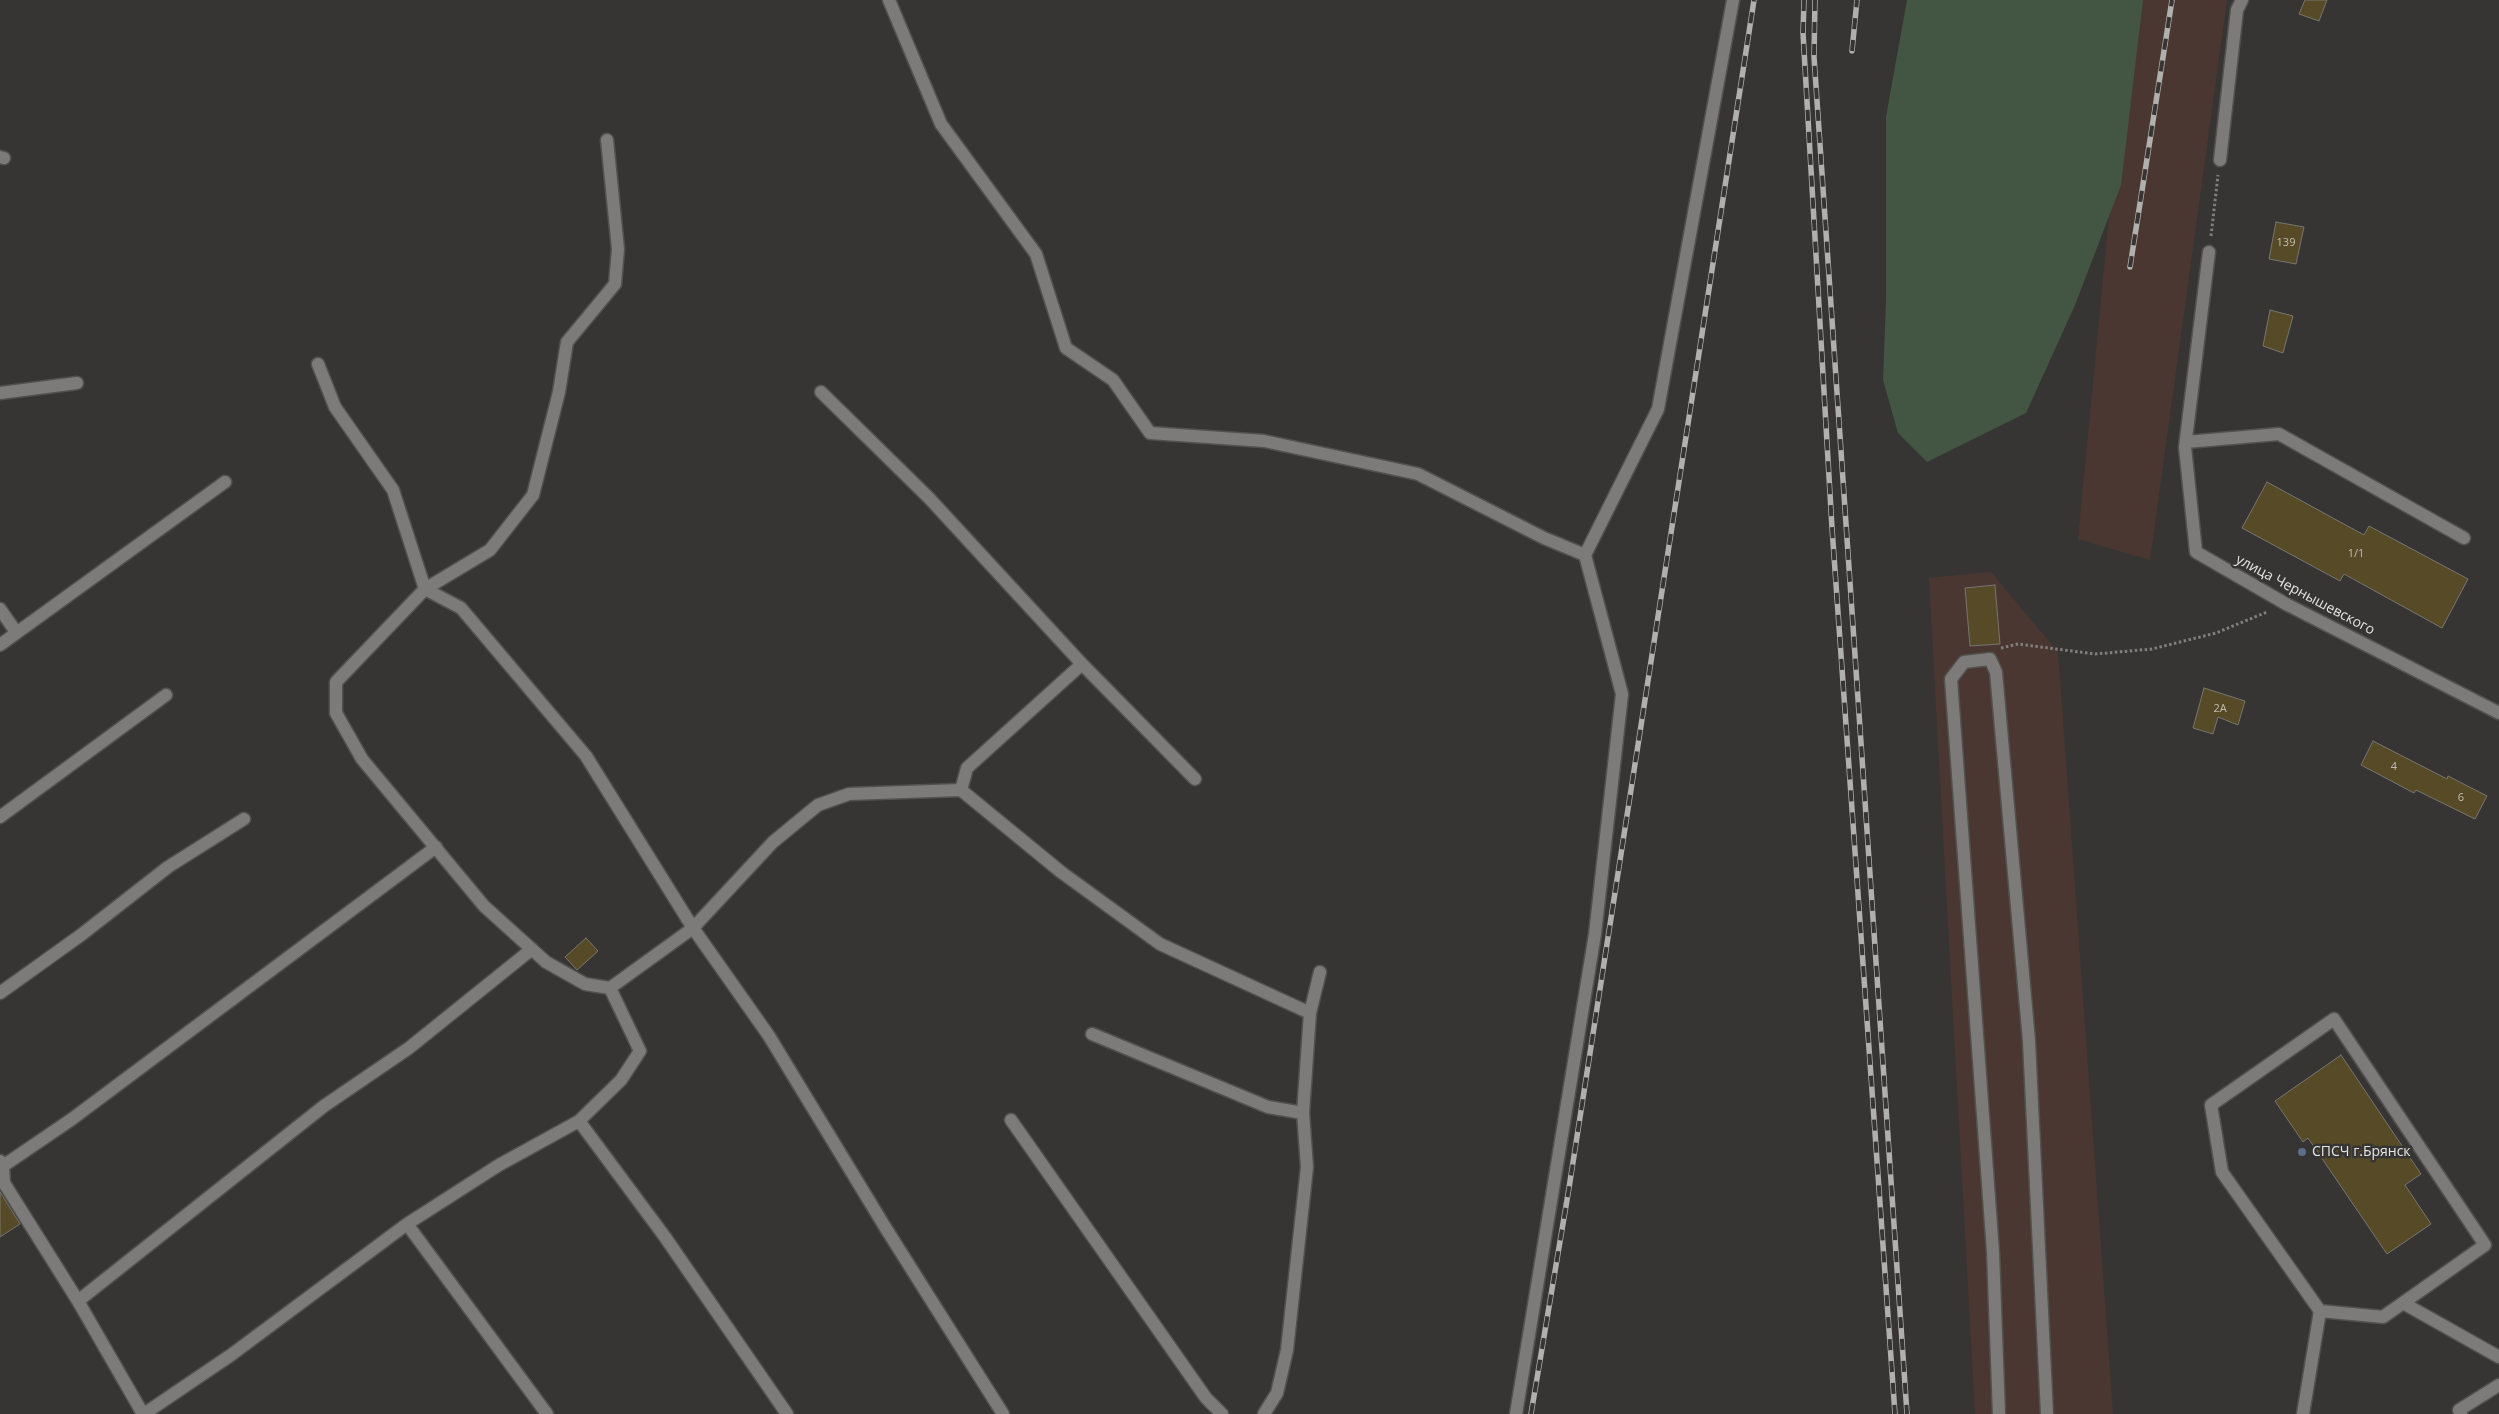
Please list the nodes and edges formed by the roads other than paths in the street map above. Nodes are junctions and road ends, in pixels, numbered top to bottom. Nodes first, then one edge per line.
1 (889, 0) edge
2 (1733, 0) edge
3 (2242, 0) edge
4 (607, 140) dead end
5 (2220, 160) road end
6 (2209, 252) road end
7 (318, 364) dead end
8 (76, 383) dead end
9 (821, 392) dead end
10 (0, 393) edge
11 (2186, 442) junction
12 (224, 482) dead end
13 (2464, 538) dead end
14 (1585, 555) junction
15 (425, 589) junction
16 (0, 609) edge
17 (16, 632) junction
18 (0, 645) edge
19 (1082, 664) junction
20 (166, 695) dead end
21 (2499, 713) edge
22 (1196, 779) dead end
23 (960, 790) junction
24 (0, 817) edge
25 (244, 819) dead end
26 (436, 847) junction
27 (693, 928) junction
28 (532, 949) junction
29 (1320, 972) dead end
30 (610, 988) junction
31 (0, 992) edge
32 (1310, 1013) junction
33 (1092, 1034) dead end
34 (1303, 1113) junction
35 (1011, 1120) dead end
36 (579, 1121) junction
37 (2, 1163) edge
38 (2, 1185) edge
39 (407, 1224) junction
40 (78, 1301) junction
41 (2403, 1303) junction
42 (2320, 1311) junction
43 (2499, 1357) edge
44 (2499, 1385) edge
45 (2458, 1412) edge
46 (143, 1414) edge
47 (547, 1414) edge
48 (787, 1414) edge
49 (1003, 1414) edge
50 (1222, 1414) edge
51 (1264, 1414) edge
52 (1516, 1414) edge
53 (1999, 1414) edge
54 (2047, 1414) edge
55 (2303, 1414) edge

1 - 14 street
2 - 14 street
3 - 5 street
4 - 15 street
6 - 11 street
7 - 15 street
8 - 10 street
9 - 19 street
11 - 13 street
11 - 21 street, улица Чернышевского
12 - 17 street
14 - 52 street
15 - 26 street
15 - 27 street
16 - 17 street
17 - 18 street
19 - 22 street
19 - 23 street
20 - 24 street
23 - 27 street
23 - 32 street
25 - 31 street
26 - 28 street
26 - 37 street
27 - 30 street
27 - 49 street
28 - 30 street
28 - 40 street
29 - 32 street
30 - 36 street
32 - 34 street
33 - 34 street
34 - 51 street
35 - 50 street
36 - 39 street
36 - 48 street
37 - 38 street
38 - 40 street
39 - 46 street
39 - 47 street
40 - 46 street
41 - 42 street
41 - 42 street
41 - 43 street
42 - 55 street
44 - 45 street
53 - 54 street

